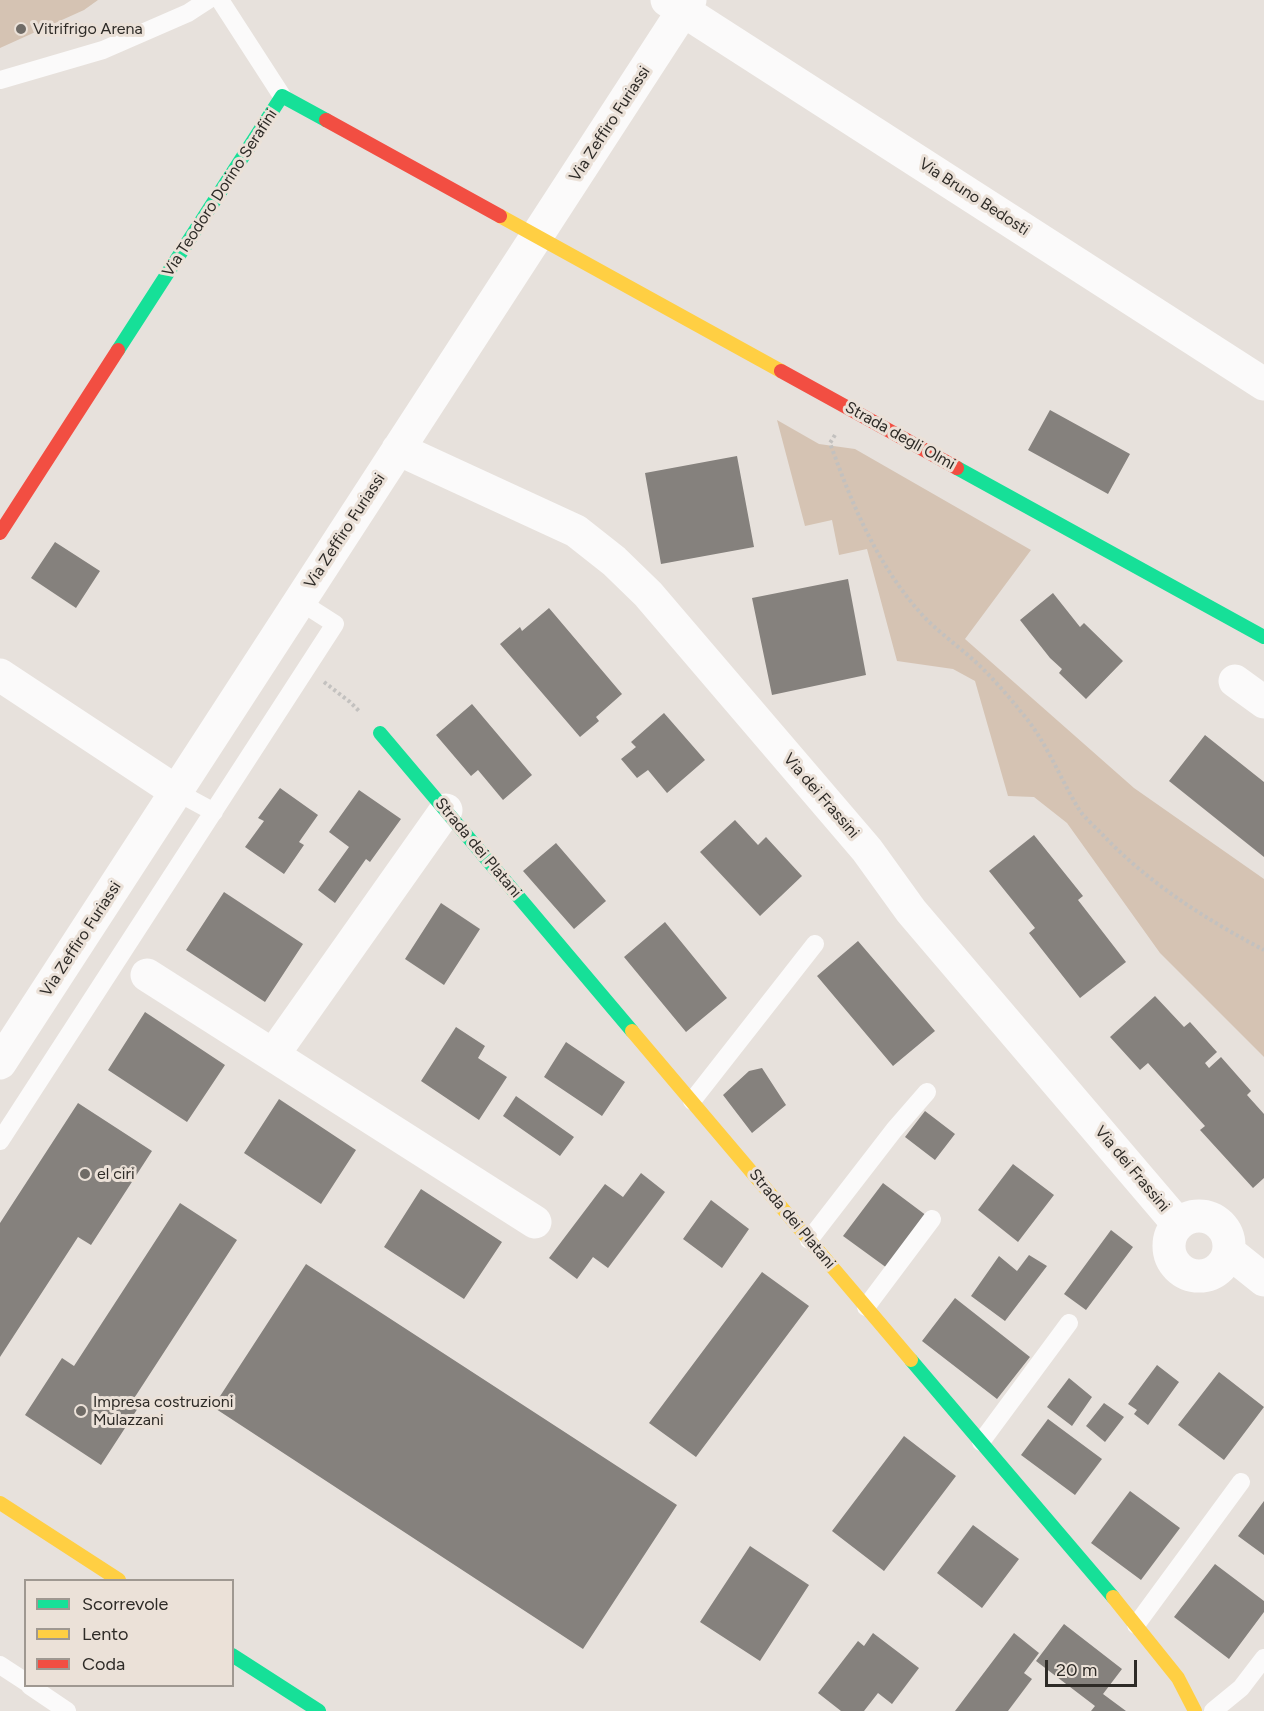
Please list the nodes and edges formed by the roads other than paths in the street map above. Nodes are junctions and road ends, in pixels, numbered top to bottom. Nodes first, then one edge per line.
1 (208, 0) edge
2 (220, 0) edge
3 (680, 4) edge
4 (0, 80) edge
5 (282, 96) junction
6 (537, 236) junction
7 (1264, 384) edge
8 (398, 449) junction
9 (0, 533) edge
10 (299, 601) junction
11 (1264, 637) edge
12 (0, 675) edge
13 (1235, 681) dead end
14 (1264, 702) edge
15 (380, 733) road end
16 (177, 792) junction
17 (446, 810) junction
18 (214, 812) junction
19 (814, 944) dead end
20 (147, 975) dead end
21 (273, 1055) junction
22 (0, 1063) edge
23 (927, 1092) dead end
24 (692, 1101) junction
25 (0, 1141) edge
26 (932, 1219) dead end
27 (535, 1222) dead end
28 (1178, 1224) junction
29 (809, 1240) junction
30 (1229, 1251) junction
31 (1264, 1280) edge
32 (866, 1307) junction
33 (1069, 1323) dead end
34 (981, 1442) junction
35 (1241, 1482) dead end
36 (0, 1503) edge
37 (116, 1579) edge
38 (1136, 1625) junction
39 (234, 1655) edge
40 (1264, 1658) edge
41 (0, 1665) edge
42 (24, 1681) edge
43 (31, 1687) edge
44 (58, 1708) edge
45 (319, 1711) edge
46 (1195, 1711) edge
47 (1213, 1711) edge

1 - 4 lane
2 - 5 lane
3 - 6 street, Via Zeffiro Furiassi
3 - 7 street, Via Bruno Bedosti
5 - 6 street, Via Teodoro Dorino Serafini
5 - 9 street, Via Teodoro Dorino Serafini
6 - 8 street, Via Zeffiro Furiassi
6 - 11 street, Strada degli Olmi
8 - 10 street, Via Zeffiro Furiassi
8 - 28 street, Via dei Frassini
10 - 16 street, Via Zeffiro Furiassi
10 - 18 lane
12 - 16 street
13 - 14 street
15 - 17 street, Strada dei Platani
16 - 18 lane
16 - 22 street, Via Zeffiro Furiassi
17 - 21 street
17 - 24 street, Strada dei Platani
18 - 25 lane
19 - 24 lane
20 - 21 street
21 - 27 street
23 - 29 lane
24 - 29 street, Strada dei Platani
26 - 32 lane
28 - 30 street, Via dei Frassini
28 - 30 street, Via dei Frassini
29 - 32 street, Strada dei Platani
30 - 31 street, Via dei Frassini
32 - 34 street, Strada dei Platani
33 - 34 lane
34 - 38 street, Strada dei Platani
35 - 38 lane
36 - 37 street
38 - 46 street, Strada dei Platani
39 - 45 street
40 - 47 lane
41 - 42 lane
43 - 44 lane

